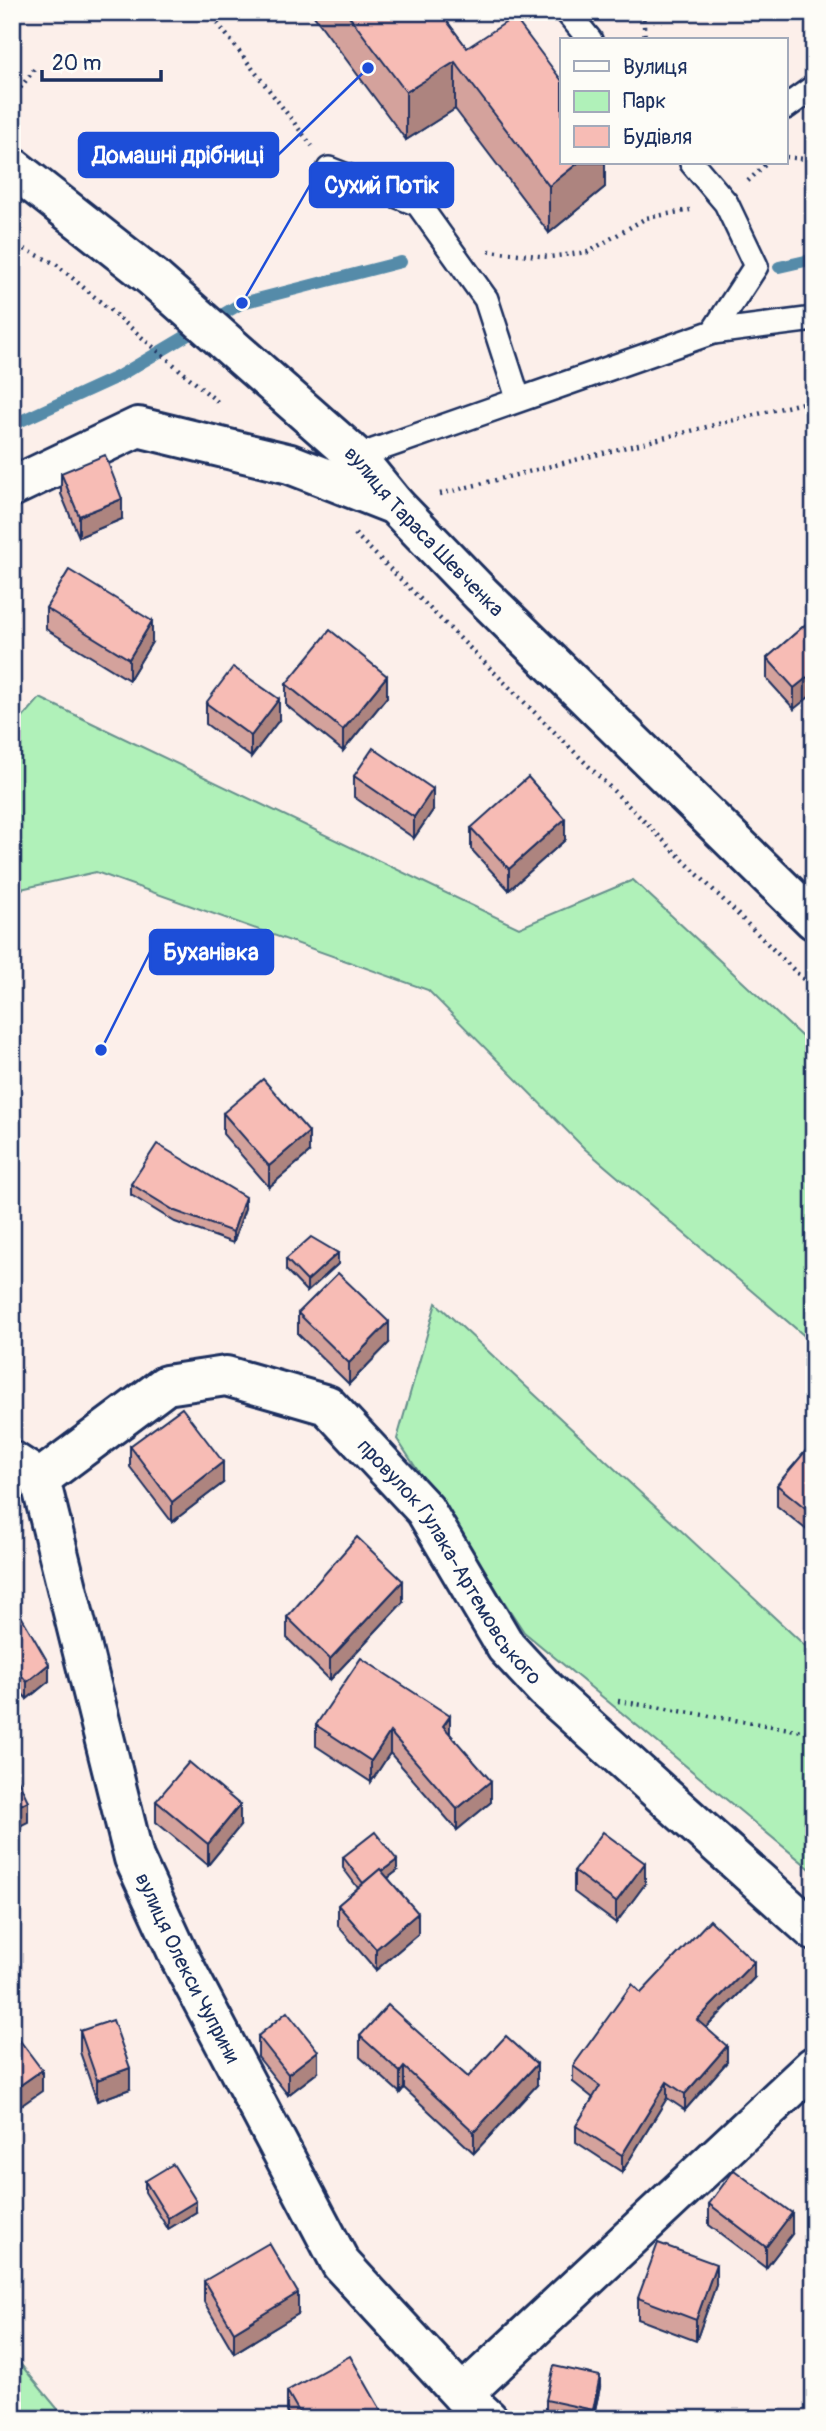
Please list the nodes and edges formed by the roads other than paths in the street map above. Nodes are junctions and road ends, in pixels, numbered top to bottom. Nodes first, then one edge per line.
1 (567, 12) edge
2 (588, 38) edge
3 (814, 87) edge
4 (788, 106) edge
5 (697, 164) edge
6 (12, 167) edge
7 (329, 169) road end
8 (814, 319) edge
9 (713, 332) junction
10 (518, 398) junction
11 (356, 457) junction
12 (12, 487) edge
13 (395, 505) junction
14 (814, 920) edge
15 (26, 1470) edge
16 (814, 1931) edge
17 (814, 2066) edge
18 (475, 2407) edge

1 - 2 lane
3 - 4 lane
5 - 9 lane
6 - 11 street, вулиця Тараса Шевченка
7 - 10 lane
8 - 9 lane
9 - 10 lane
10 - 11 lane
11 - 13 street, вулиця Тараса Шевченка
12 - 13 street
13 - 14 street, вулиця Тараса Шевченка
15 - 16 street, провулок Гулака-Артемовського
15 - 18 street, вулиця Олекси Чуприни
17 - 18 street

